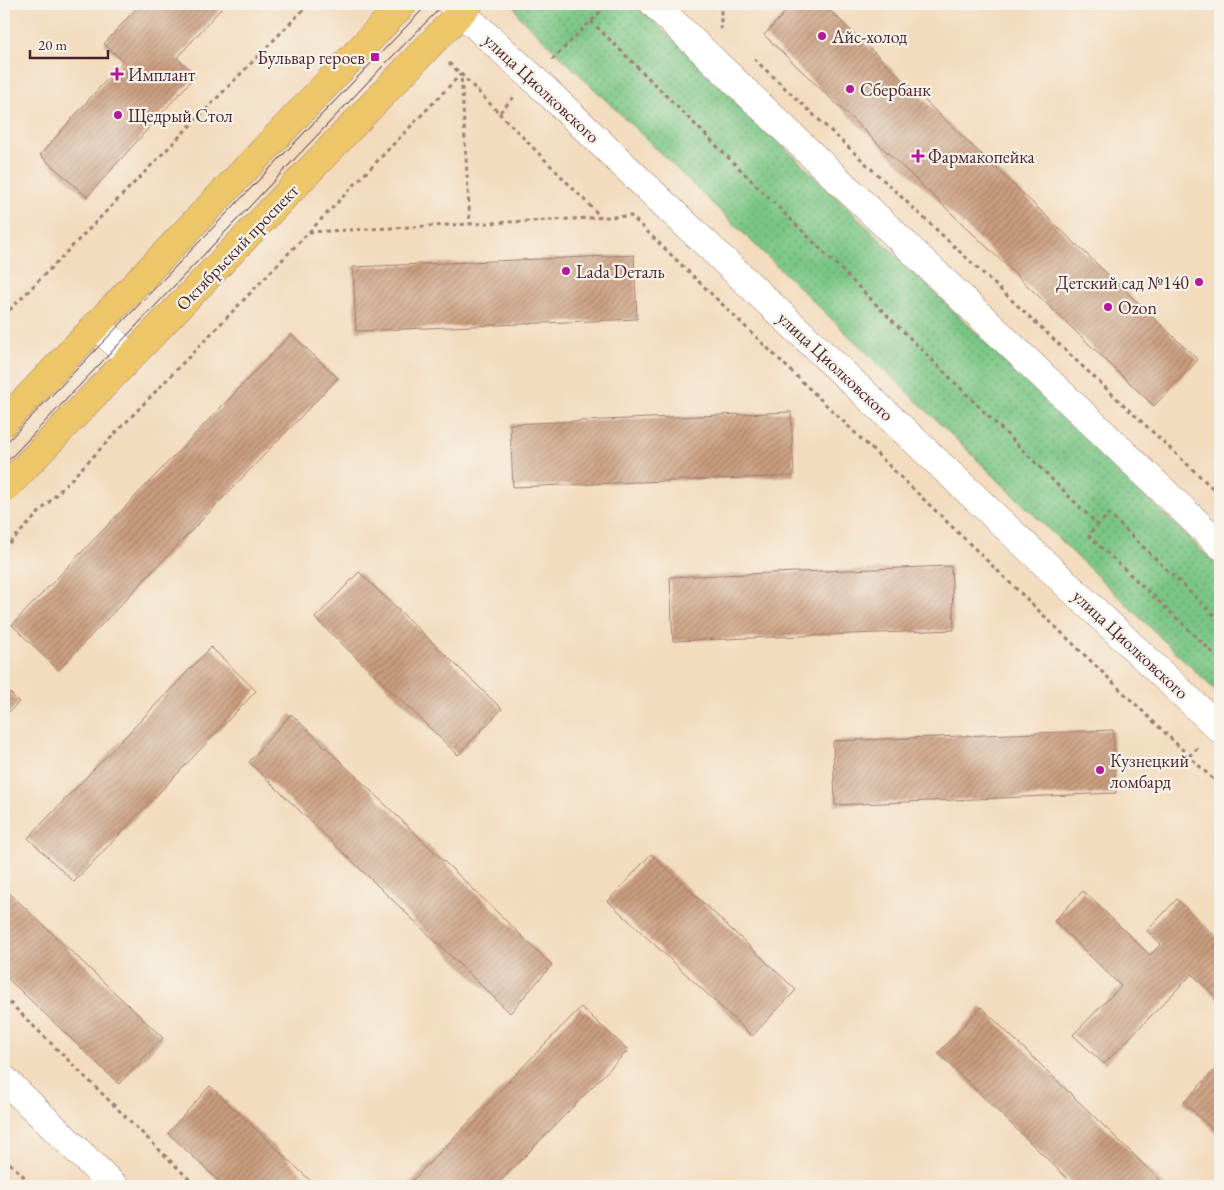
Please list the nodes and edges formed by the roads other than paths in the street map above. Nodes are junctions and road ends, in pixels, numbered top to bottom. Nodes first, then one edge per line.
1 (403, 4) edge
2 (654, 4) edge
3 (461, 7) edge
4 (97, 325) junction
5 (130, 358) junction
6 (4, 422) edge
7 (4, 489) edge
8 (1220, 545) edge
9 (1220, 729) edge
10 (4, 1079) edge
11 (114, 1186) edge

1 - 4 main road
2 - 8 street
3 - 5 main road, Октябрьский проспект
3 - 9 street, улица Циолковского
4 - 5 street
4 - 6 main road
5 - 7 main road, Октябрьский проспект
10 - 11 street

